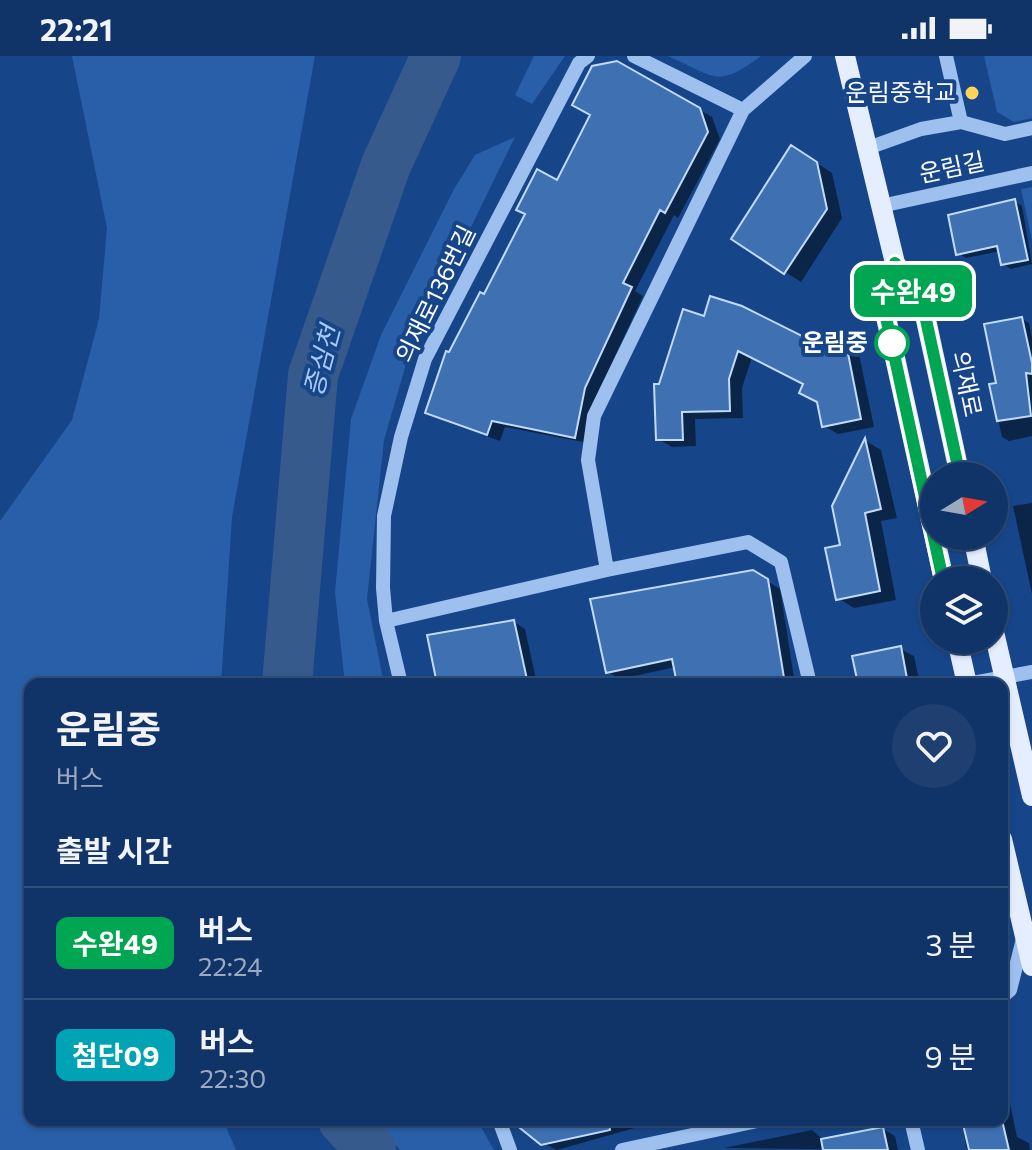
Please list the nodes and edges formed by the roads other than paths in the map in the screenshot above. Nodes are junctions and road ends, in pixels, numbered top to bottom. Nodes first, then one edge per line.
1 (588, 56) edge
2 (634, 56) edge
3 (805, 56) edge
4 (845, 56) edge
5 (946, 56) edge
6 (743, 110) junction
7 (961, 122) junction
8 (1032, 128) edge
9 (868, 148) junction
10 (1032, 173) edge
11 (881, 206) junction
12 (895, 263) junction
13 (957, 462) edge
14 (941, 566) edge
15 (607, 570) junction
16 (386, 621) junction
17 (960, 654) edge
18 (999, 654) edge
19 (1032, 672) edge
20 (1004, 677) junction
21 (400, 678) edge
22 (809, 678) edge
23 (966, 678) edge
24 (999, 678) edge
25 (1008, 694) edge
26 (1032, 796) edge
27 (1008, 865) edge
28 (1024, 935) junction
29 (1032, 966) edge
30 (1008, 992) edge
31 (501, 1126) edge
32 (734, 1126) edge
33 (912, 1126) edge
34 (510, 1150) edge
35 (622, 1150) edge
36 (918, 1150) edge

1 - 16 street, 의재로136번길
2 - 6 street
3 - 6 street
4 - 9 main road, 의재로
5 - 7 street
6 - 15 street
7 - 8 street
7 - 9 street
9 - 11 main road, 의재로
10 - 11 street, 운림길
11 - 12 main road, 의재로
12 - 13 main road, 의재로
12 - 14 main road, 의재로
15 - 16 street
15 - 22 street
16 - 21 street, 의재로136번길
17 - 23 main road
18 - 20 main road
19 - 20 street
20 - 24 street
25 - 26 main road
27 - 28 main road
28 - 29 main road
28 - 30 street
31 - 34 street
32 - 35 street
33 - 36 street

